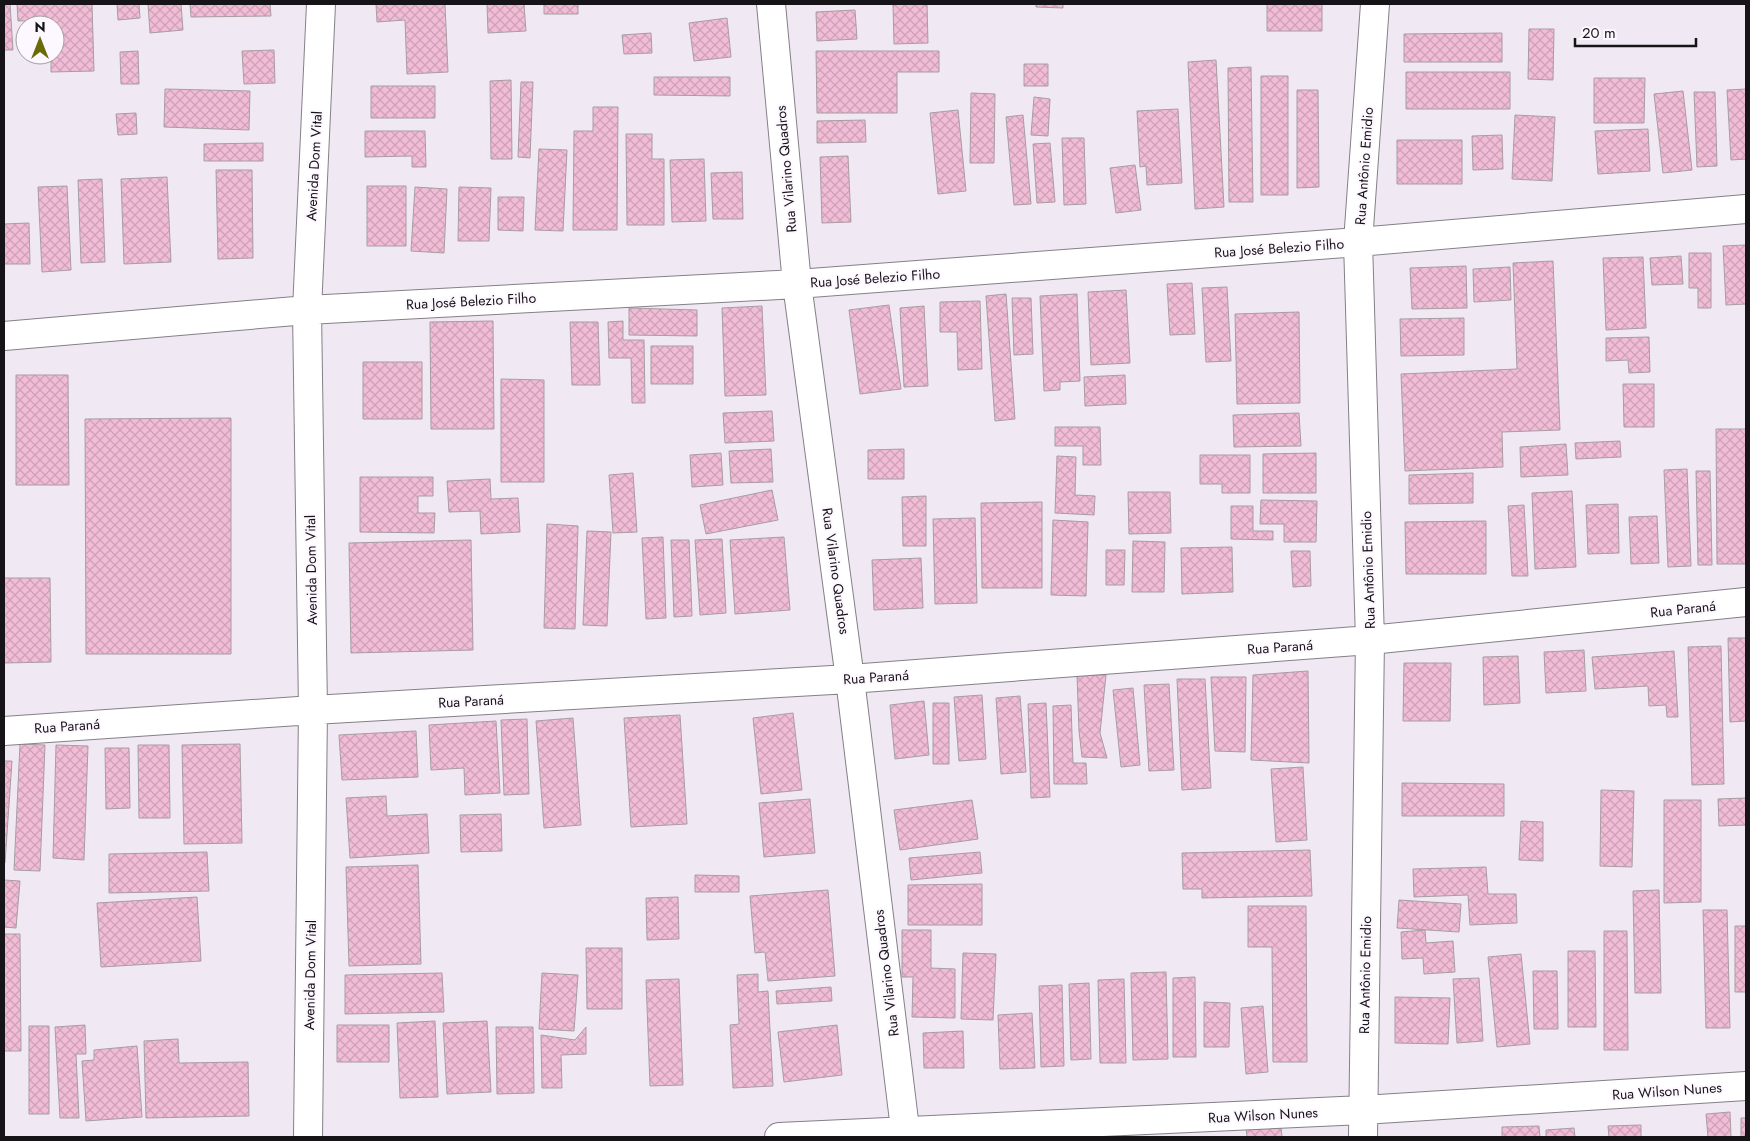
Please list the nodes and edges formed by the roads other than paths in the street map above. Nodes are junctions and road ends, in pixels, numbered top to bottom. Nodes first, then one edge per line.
1 (321, 4) edge
2 (771, 4) edge
3 (1375, 4) edge
4 (1746, 209) edge
5 (1358, 242) junction
6 (797, 284) junction
7 (307, 310) junction
8 (4, 336) edge
9 (1746, 602) edge
10 (1370, 640) junction
11 (850, 679) junction
12 (313, 710) junction
13 (4, 731) edge
14 (1746, 1086) edge
15 (1363, 1110) junction
16 (906, 1134) edge
17 (308, 1137) edge
18 (779, 1137) edge
19 (1363, 1137) edge

1 - 7 street, Avenida Dom Vital
2 - 6 street, Rua Vilarino Quadros
3 - 5 street, Rua Antônio Emidio
4 - 5 street, Rua José Belezio Filho
5 - 6 street, Rua José Belezio Filho
5 - 10 street, Rua Antônio Emidio
6 - 7 street, Rua José Belezio Filho
6 - 11 street, Rua Vilarino Quadros
7 - 8 street, Rua José Belezio Filho
7 - 12 street, Avenida Dom Vital
9 - 10 street, Rua Paraná
10 - 11 street, Rua Paraná
10 - 15 street, Rua Antônio Emidio
11 - 12 street, Rua Paraná
11 - 16 street, Rua Vilarino Quadros
12 - 13 street, Rua Paraná
12 - 17 street, Avenida Dom Vital
14 - 15 street, Rua Wilson Nunes
15 - 16 street, Rua Wilson Nunes
15 - 19 street, Rua Antônio Emidio
16 - 18 street, Rua Wilson Nunes

